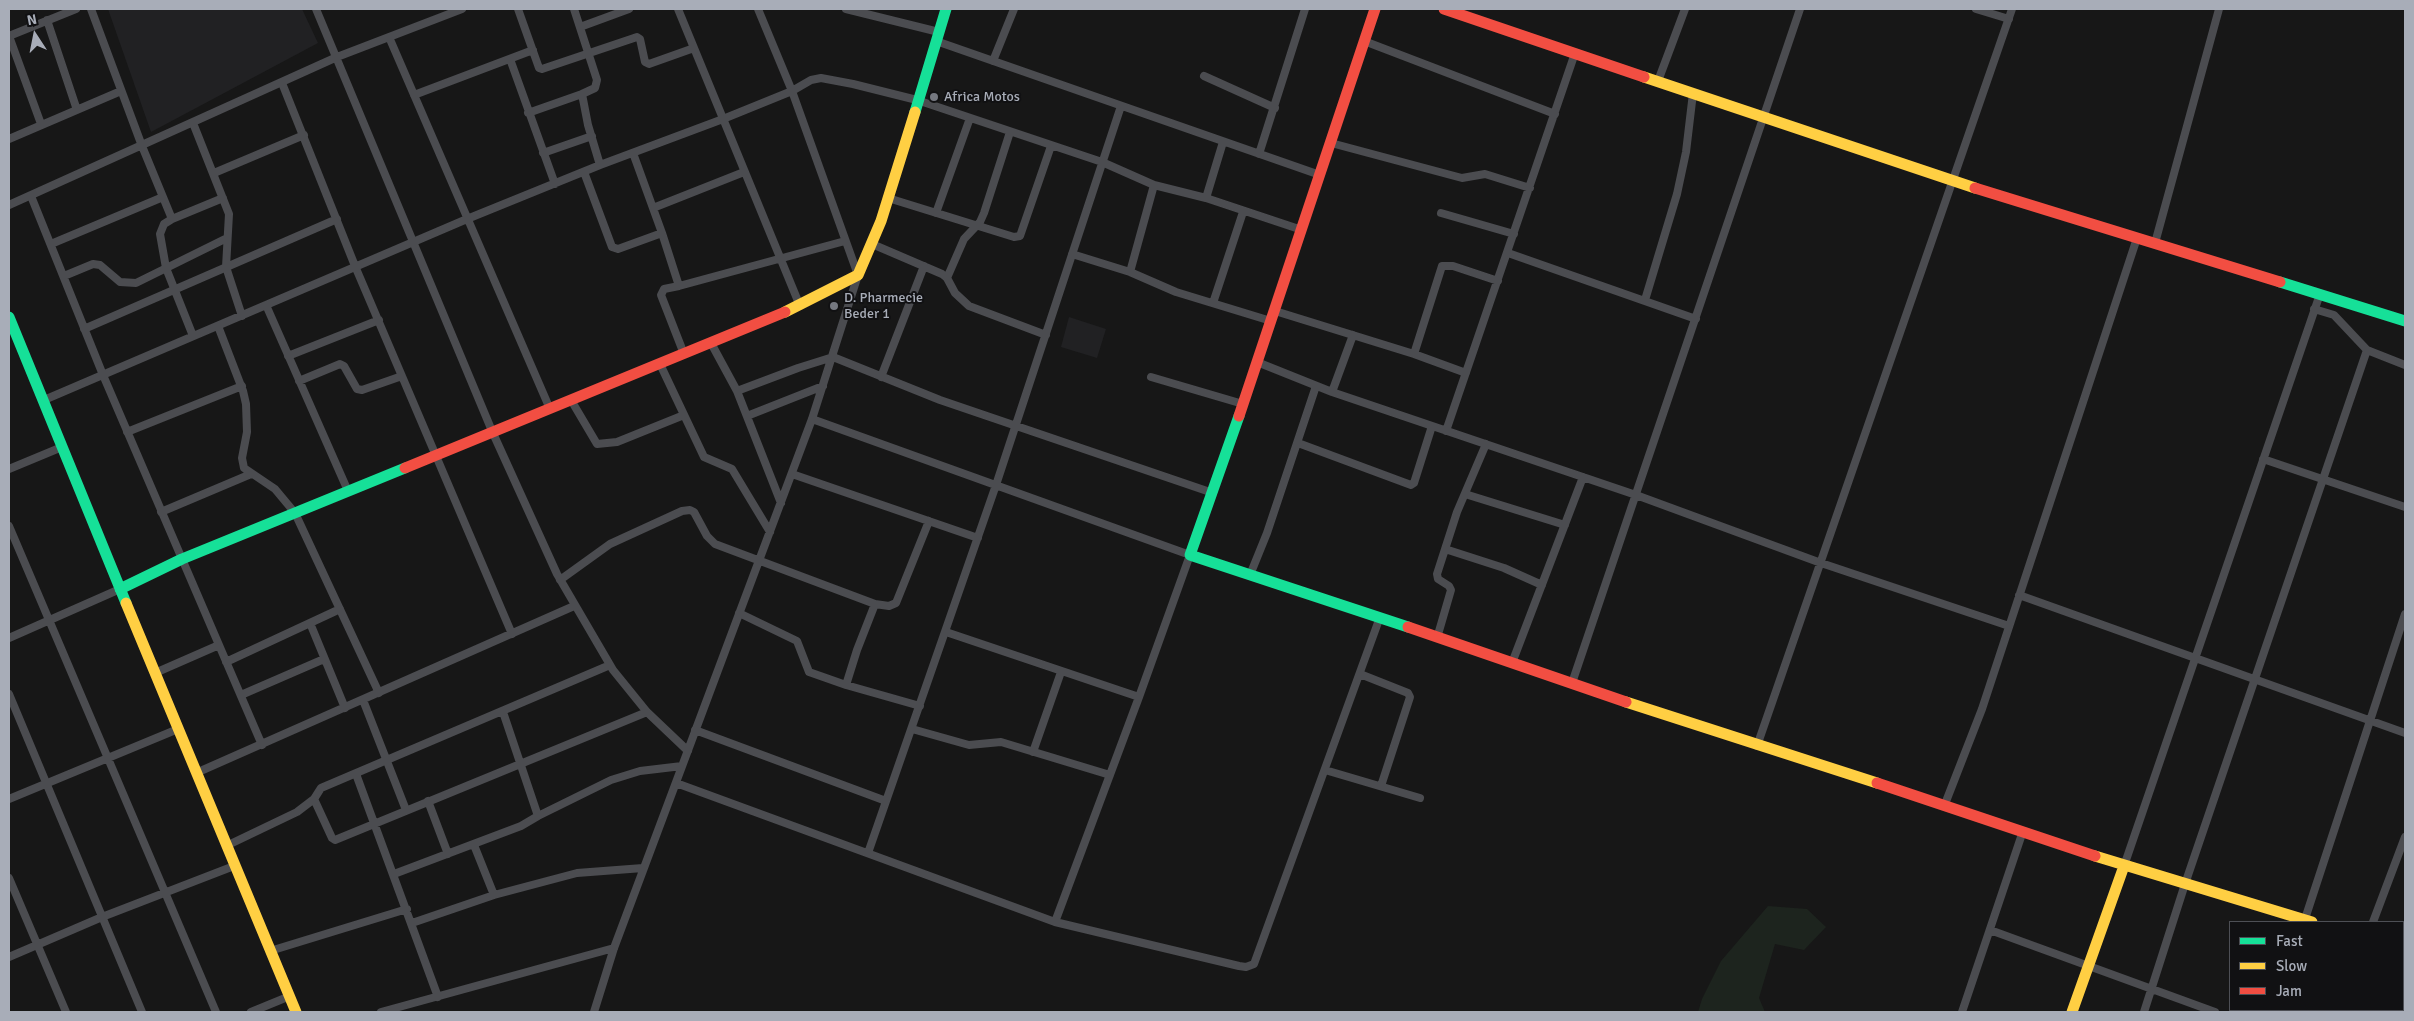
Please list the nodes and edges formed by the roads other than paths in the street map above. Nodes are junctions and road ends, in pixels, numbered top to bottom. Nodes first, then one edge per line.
1 (76, 9) edge
2 (91, 9) edge
3 (316, 9) edge
4 (462, 9) edge
5 (518, 9) edge
6 (574, 9) edge
7 (629, 9) edge
8 (678, 9) edge
9 (758, 9) edge
10 (846, 9) edge
11 (946, 9) edge
12 (1014, 9) edge
13 (1305, 9) edge
14 (1375, 9) edge
15 (1444, 9) edge
16 (1685, 9) edge
17 (1800, 9) edge
18 (1976, 9) edge
19 (2012, 9) edge
20 (2219, 9) edge
21 (877, 12) edge
22 (2008, 19) junction
23 (47, 20) junction
24 (580, 27) junction
25 (9, 36) edge
26 (389, 37) junction
27 (937, 37) junction
28 (1364, 41) junction
29 (694, 48) junction
30 (533, 50) junction
31 (1575, 53) junction
32 (588, 54) junction
33 (336, 57) junction
34 (510, 59) junction
35 (993, 61) junction
36 (1204, 76) dead end
37 (1658, 81) junction
38 (282, 83) junction
39 (121, 91) junction
40 (792, 91) junction
41 (1693, 93) junction
42 (582, 94) junction
43 (414, 96) junction
44 (917, 100) junction
45 (1121, 106) junction
46 (1275, 108) junction
47 (77, 110) junction
48 (528, 113) junction
49 (1556, 114) junction
50 (1764, 117) junction
51 (970, 118) junction
52 (722, 119) junction
53 (41, 124) junction
54 (193, 124) junction
55 (1010, 132) junction
56 (304, 134) junction
57 (592, 136) junction
58 (9, 138) edge
59 (1223, 142) junction
60 (1331, 143) junction
61 (142, 146) junction
62 (1051, 146) junction
63 (633, 153) junction
64 (543, 154) junction
65 (1259, 154) junction
66 (1102, 162) junction
67 (600, 165) junction
68 (584, 172) junction
69 (744, 172) junction
70 (214, 174) junction
71 (1320, 175) junction
72 (1954, 181) junction
73 (555, 184) junction
74 (1154, 185) junction
75 (1530, 188) junction
76 (30, 196) junction
77 (163, 197) junction
78 (223, 198) junction
79 (888, 198) junction
80 (1206, 198) junction
81 (9, 205) edge
82 (652, 208) junction
83 (1243, 212) junction
84 (1441, 213) dead end
85 (936, 214) junction
86 (172, 219) junction
87 (337, 219) junction
88 (467, 220) junction
89 (976, 226) junction
90 (1302, 230) junction
91 (662, 233) junction
92 (1514, 234) junction
93 (228, 238) junction
94 (2137, 238) junction
95 (845, 241) junction
96 (413, 242) junction
97 (2155, 243) junction
98 (51, 244) junction
99 (872, 244) junction
100 (1508, 252) junction
101 (1072, 254) junction
102 (780, 259) junction
103 (355, 266) junction
104 (924, 266) junction
105 (226, 267) junction
106 (166, 268) junction
107 (1130, 272) junction
108 (858, 274) junction
109 (64, 276) junction
110 (948, 278) junction
111 (1498, 281) junction
112 (678, 286) junction
113 (173, 290) junction
114 (2320, 294) junction
115 (1645, 300) junction
116 (1213, 303) junction
117 (266, 305) junction
118 (800, 306) junction
119 (2314, 309) junction
120 (242, 316) junction
121 (1273, 316) junction
122 (1696, 318) junction
123 (378, 320) junction
124 (9, 321) edge
125 (2405, 321) edge
126 (218, 326) junction
127 (84, 329) junction
128 (1046, 334) junction
129 (1353, 335) junction
130 (193, 336) junction
131 (711, 343) junction
132 (2367, 350) junction
133 (684, 354) junction
134 (1414, 354) junction
135 (288, 356) junction
136 (834, 357) junction
137 (1257, 362) junction
138 (660, 364) junction
139 (2405, 365) edge
140 (1466, 373) junction
141 (103, 375) junction
142 (402, 376) junction
143 (881, 377) junction
144 (1151, 378) dead end
145 (299, 381) junction
146 (242, 386) junction
147 (823, 386) junction
148 (1316, 386) junction
149 (737, 391) junction
150 (1332, 392) junction
151 (44, 400) junction
152 (571, 400) junction
153 (1243, 404) junction
154 (550, 409) junction
155 (684, 414) junction
156 (747, 416) junction
157 (812, 419) junction
158 (1432, 426) junction
159 (1015, 427) junction
160 (492, 431) junction
161 (1446, 431) junction
162 (128, 432) junction
163 (1298, 443) junction
164 (1486, 444) junction
165 (62, 446) junction
166 (435, 455) junction
167 (2263, 459) junction
168 (9, 469) edge
169 (250, 474) junction
170 (792, 474) junction
171 (1583, 477) junction
172 (2322, 479) junction
173 (996, 485) junction
174 (348, 491) junction
175 (1214, 493) junction
176 (1465, 494) junction
177 (1636, 495) junction
178 (781, 503) junction
179 (2405, 507) edge
180 (161, 512) junction
181 (295, 513) junction
182 (928, 521) junction
183 (1565, 525) junction
184 (9, 526) edge
185 (770, 532) junction
186 (978, 538) junction
187 (1445, 549) junction
188 (1190, 555) junction
189 (182, 559) junction
190 (759, 561) junction
191 (1821, 563) junction
192 (1250, 575) junction
193 (560, 580) junction
194 (1542, 585) junction
195 (120, 589) junction
196 (2020, 595) junction
197 (875, 604) junction
198 (574, 606) junction
199 (340, 609) junction
200 (739, 613) junction
201 (2405, 614) edge
202 (1380, 617) junction
203 (48, 621) junction
204 (310, 623) junction
205 (2009, 626) junction
206 (946, 632) junction
207 (512, 634) junction
208 (9, 638) edge
209 (1437, 638) junction
210 (219, 645) junction
211 (2194, 659) junction
212 (324, 660) junction
213 (226, 662) junction
214 (1512, 663) junction
215 (610, 665) junction
216 (1060, 672) junction
217 (155, 673) junction
218 (1360, 674) junction
219 (2255, 680) junction
220 (1572, 683) junction
221 (846, 685) junction
222 (379, 693) junction
223 (9, 694) edge
224 (241, 695) junction
225 (1139, 697) junction
226 (363, 700) junction
227 (920, 706) junction
228 (345, 708) junction
229 (503, 712) junction
230 (647, 712) junction
231 (2370, 720) junction
232 (178, 729) junction
233 (912, 729) junction
234 (695, 730) junction
235 (2405, 733) edge
236 (262, 745) junction
237 (1757, 746) junction
238 (688, 751) junction
239 (1033, 752) junction
240 (108, 759) junction
241 (387, 760) junction
242 (520, 762) junction
243 (682, 766) junction
244 (1325, 770) junction
245 (196, 774) junction
246 (356, 774) junction
247 (1110, 775) junction
248 (46, 783) junction
249 (676, 783) junction
250 (1381, 786) junction
251 (1420, 798) dead end
252 (9, 799) edge
253 (314, 799) junction
254 (428, 801) junction
255 (886, 801) junction
256 (1945, 804) junction
257 (406, 810) junction
258 (538, 816) junction
259 (375, 823) junction
260 (2023, 831) junction
261 (2405, 837) edge
262 (474, 845) junction
263 (226, 846) junction
264 (868, 853) junction
265 (448, 854) junction
266 (234, 866) junction
267 (2124, 866) junction
268 (643, 868) junction
269 (394, 874) junction
270 (9, 878) edge
271 (2184, 884) junction
272 (165, 892) junction
273 (494, 895) junction
274 (407, 909) junction
275 (102, 917) junction
276 (2307, 921) edge
277 (2373, 921) edge
278 (1055, 922) junction
279 (412, 923) junction
280 (1990, 930) junction
281 (38, 945) junction
282 (614, 948) junction
283 (270, 951) junction
284 (9, 957) edge
285 (2089, 965) junction
286 (2152, 988) junction
287 (290, 996) junction
288 (438, 997) junction
289 (66, 1012) edge
290 (142, 1012) edge
291 (216, 1012) edge
292 (251, 1012) edge
293 (296, 1012) edge
294 (382, 1012) edge
295 (594, 1012) edge
296 (1962, 1012) edge
297 (2072, 1012) edge
298 (2144, 1012) edge
299 (2215, 1012) edge

1 - 23 street
2 - 39 street
3 - 33 street
4 - 26 street
5 - 30 street
6 - 24 street
7 - 24 street
8 - 29 street
9 - 40 street
10 - 21 street
11 - 27 street
12 - 35 street
13 - 46 street
14 - 28 street
15 - 31 street
16 - 37 street
17 - 50 street
18 - 22 street
19 - 22 street
20 - 97 street
21 - 27 street
22 - 72 street
23 - 25 street
23 - 47 street
24 - 32 street
25 - 53 street
26 - 33 street
26 - 43 street
27 - 35 street
27 - 44 street
28 - 49 street
28 - 60 street
29 - 32 street
29 - 52 street
30 - 32 street
30 - 34 street
31 - 37 street
31 - 49 street
32 - 42 street
33 - 38 street
33 - 96 street
34 - 43 street
34 - 48 street
35 - 45 street
36 - 46 street
37 - 41 street
38 - 54 street
38 - 56 street
39 - 47 street
39 - 61 street
40 - 44 street
40 - 52 street
40 - 95 street
41 - 50 street
41 - 115 street
42 - 48 street
42 - 57 street
43 - 88 street
44 - 51 street
44 - 79 street
45 - 59 street
45 - 66 street
46 - 65 street
47 - 53 street
48 - 64 street
49 - 75 street
50 - 72 street
50 - 122 street
51 - 55 street
51 - 85 street
52 - 63 street
52 - 69 street
53 - 58 street
54 - 61 street
54 - 70 street
55 - 62 street
55 - 89 street
56 - 70 street
56 - 87 street
57 - 64 street
57 - 67 street
59 - 65 street
59 - 80 street
60 - 71 street
60 - 75 street
61 - 76 street
61 - 77 street
62 - 66 street
62 - 89 street
63 - 67 street
63 - 82 street
64 - 73 street
65 - 71 street
66 - 74 street
66 - 101 street
67 - 68 street
68 - 73 street
68 - 91 street
69 - 82 street
69 - 102 street
70 - 78 street
71 - 90 street
72 - 94 street
72 - 191 street
73 - 88 street
74 - 80 street
74 - 107 street
75 - 92 street
76 - 81 street
76 - 98 street
77 - 86 street
77 - 98 street
78 - 86 street
78 - 93 street
79 - 85 street
79 - 99 street
80 - 83 street
82 - 91 street
83 - 90 street
83 - 116 street
84 - 92 street
85 - 89 street
86 - 106 street
87 - 103 street
87 - 105 street
88 - 96 street
88 - 154 street
89 - 110 street
90 - 121 street
91 - 112 street
92 - 100 street
93 - 105 street
93 - 106 street
94 - 97 street
94 - 196 street
95 - 102 street
95 - 108 street
96 - 103 street
96 - 160 street
97 - 114 street
98 - 109 street
99 - 104 street
99 - 108 street
100 - 111 street
100 - 115 street
101 - 107 street
101 - 128 street
102 - 112 street
102 - 118 street
103 - 117 street
103 - 123 street
104 - 110 street
104 - 143 street
105 - 113 street
105 - 120 street
106 - 109 street
106 - 113 street
107 - 116 street
108 - 118 street
108 - 136 street
109 - 127 street
110 - 128 street
111 - 134 street
111 - 140 street
112 - 133 street
113 - 127 street
113 - 130 street
114 - 119 street
114 - 125 street
115 - 122 street
116 - 121 street
117 - 120 street
117 - 135 street
118 - 131 street
119 - 132 street
119 - 167 street
120 - 126 street
121 - 129 street
121 - 137 street
122 - 177 street
123 - 135 street
123 - 142 street
124 - 151 street
126 - 130 street
126 - 146 street
127 - 141 street
128 - 159 street
129 - 134 street
129 - 150 street
130 - 141 street
131 - 133 street
131 - 149 street
132 - 139 street
132 - 172 street
133 - 138 street
134 - 140 street
135 - 145 street
136 - 143 street
136 - 147 street
136 - 149 street
137 - 148 street
137 - 153 street
138 - 152 street
138 - 155 street
140 - 161 street
141 - 151 street
141 - 162 street
142 - 145 street
142 - 166 street
143 - 159 street
144 - 153 street
145 - 174 street
146 - 162 street
146 - 169 street
147 - 156 street
147 - 157 street
148 - 150 street
148 - 163 street
149 - 156 street
150 - 158 street
151 - 165 street
152 - 154 street
152 - 155 street
153 - 175 street
154 - 160 street
155 - 185 street
156 - 178 street
157 - 170 street
157 - 173 street
158 - 161 street
158 - 163 street
159 - 173 street
159 - 175 street
160 - 166 street
160 - 193 street
161 - 164 street
162 - 180 street
163 - 192 street
164 - 171 street
164 - 176 street
165 - 168 street
165 - 195 street
166 - 174 street
166 - 207 street
167 - 172 street
167 - 211 street
169 - 180 street
169 - 181 street
170 - 178 street
170 - 182 street
171 - 177 street
171 - 183 street
172 - 179 street
172 - 219 street
173 - 186 street
173 - 188 street
174 - 181 street
175 - 188 street
176 - 183 street
176 - 187 street
177 - 191 street
177 - 220 street
178 - 185 street
180 - 189 street
181 - 189 street
181 - 199 street
182 - 186 street
182 - 197 street
183 - 194 street
184 - 203 street
185 - 190 street
186 - 206 street
187 - 194 street
187 - 209 street
188 - 192 street
188 - 225 street
189 - 195 street
189 - 210 street
190 - 193 street
190 - 197 street
190 - 200 street
191 - 205 street
191 - 237 street
192 - 202 street
193 - 198 street
194 - 214 street
195 - 203 street
195 - 217 street
196 - 205 street
196 - 211 street
197 - 221 street
198 - 207 street
198 - 215 street
199 - 204 street
199 - 222 street
200 - 221 street
200 - 234 street
201 - 231 street
202 - 209 street
202 - 218 street
203 - 208 street
203 - 240 street
204 - 212 street
204 - 213 street
205 - 256 street
206 - 216 street
206 - 227 street
207 - 222 street
209 - 214 street
210 - 213 street
210 - 217 street
211 - 219 street
211 - 267 street
212 - 224 street
212 - 228 street
213 - 224 street
214 - 220 street
215 - 229 street
215 - 230 street
216 - 225 street
216 - 239 street
217 - 232 street
218 - 244 street
218 - 250 street
219 - 231 street
219 - 271 street
220 - 237 street
221 - 227 street
222 - 226 street
223 - 248 street
224 - 236 street
225 - 247 street
226 - 228 street
226 - 241 street
227 - 233 street
228 - 236 street
229 - 241 street
229 - 242 street
230 - 238 street
230 - 242 street
231 - 235 street
231 - 276 street
232 - 240 street
232 - 245 street
233 - 239 street
233 - 255 street
234 - 238 street
234 - 255 street
236 - 245 street
237 - 256 street
238 - 243 street
239 - 247 street
240 - 248 street
240 - 272 street
241 - 246 street
241 - 257 street
242 - 254 street
242 - 258 street
243 - 249 street
243 - 258 street
244 - 250 street
244 - 278 street
245 - 263 street
246 - 253 street
246 - 259 street
247 - 278 street
248 - 252 street
248 - 275 street
249 - 264 street
249 - 268 street
250 - 251 street
253 - 259 street
253 - 263 street
254 - 257 street
254 - 265 street
255 - 264 street
256 - 260 street
257 - 259 street
258 - 262 street
259 - 269 street
260 - 267 street
260 - 280 street
261 - 277 street
262 - 265 street
262 - 273 street
263 - 266 street
264 - 278 street
265 - 269 street
266 - 272 street
266 - 283 street
267 - 271 street
267 - 285 street
268 - 273 street
268 - 282 street
269 - 274 street
270 - 281 street
271 - 276 street
271 - 286 street
272 - 275 street
272 - 291 street
273 - 279 street
274 - 279 street
274 - 283 street
275 - 281 street
275 - 290 street
279 - 288 street
280 - 285 street
280 - 296 street
281 - 284 street
281 - 289 street
282 - 288 street
282 - 295 street
283 - 287 street
285 - 286 street
285 - 297 street
286 - 298 street
286 - 299 street
287 - 292 street
287 - 293 street
288 - 294 street

